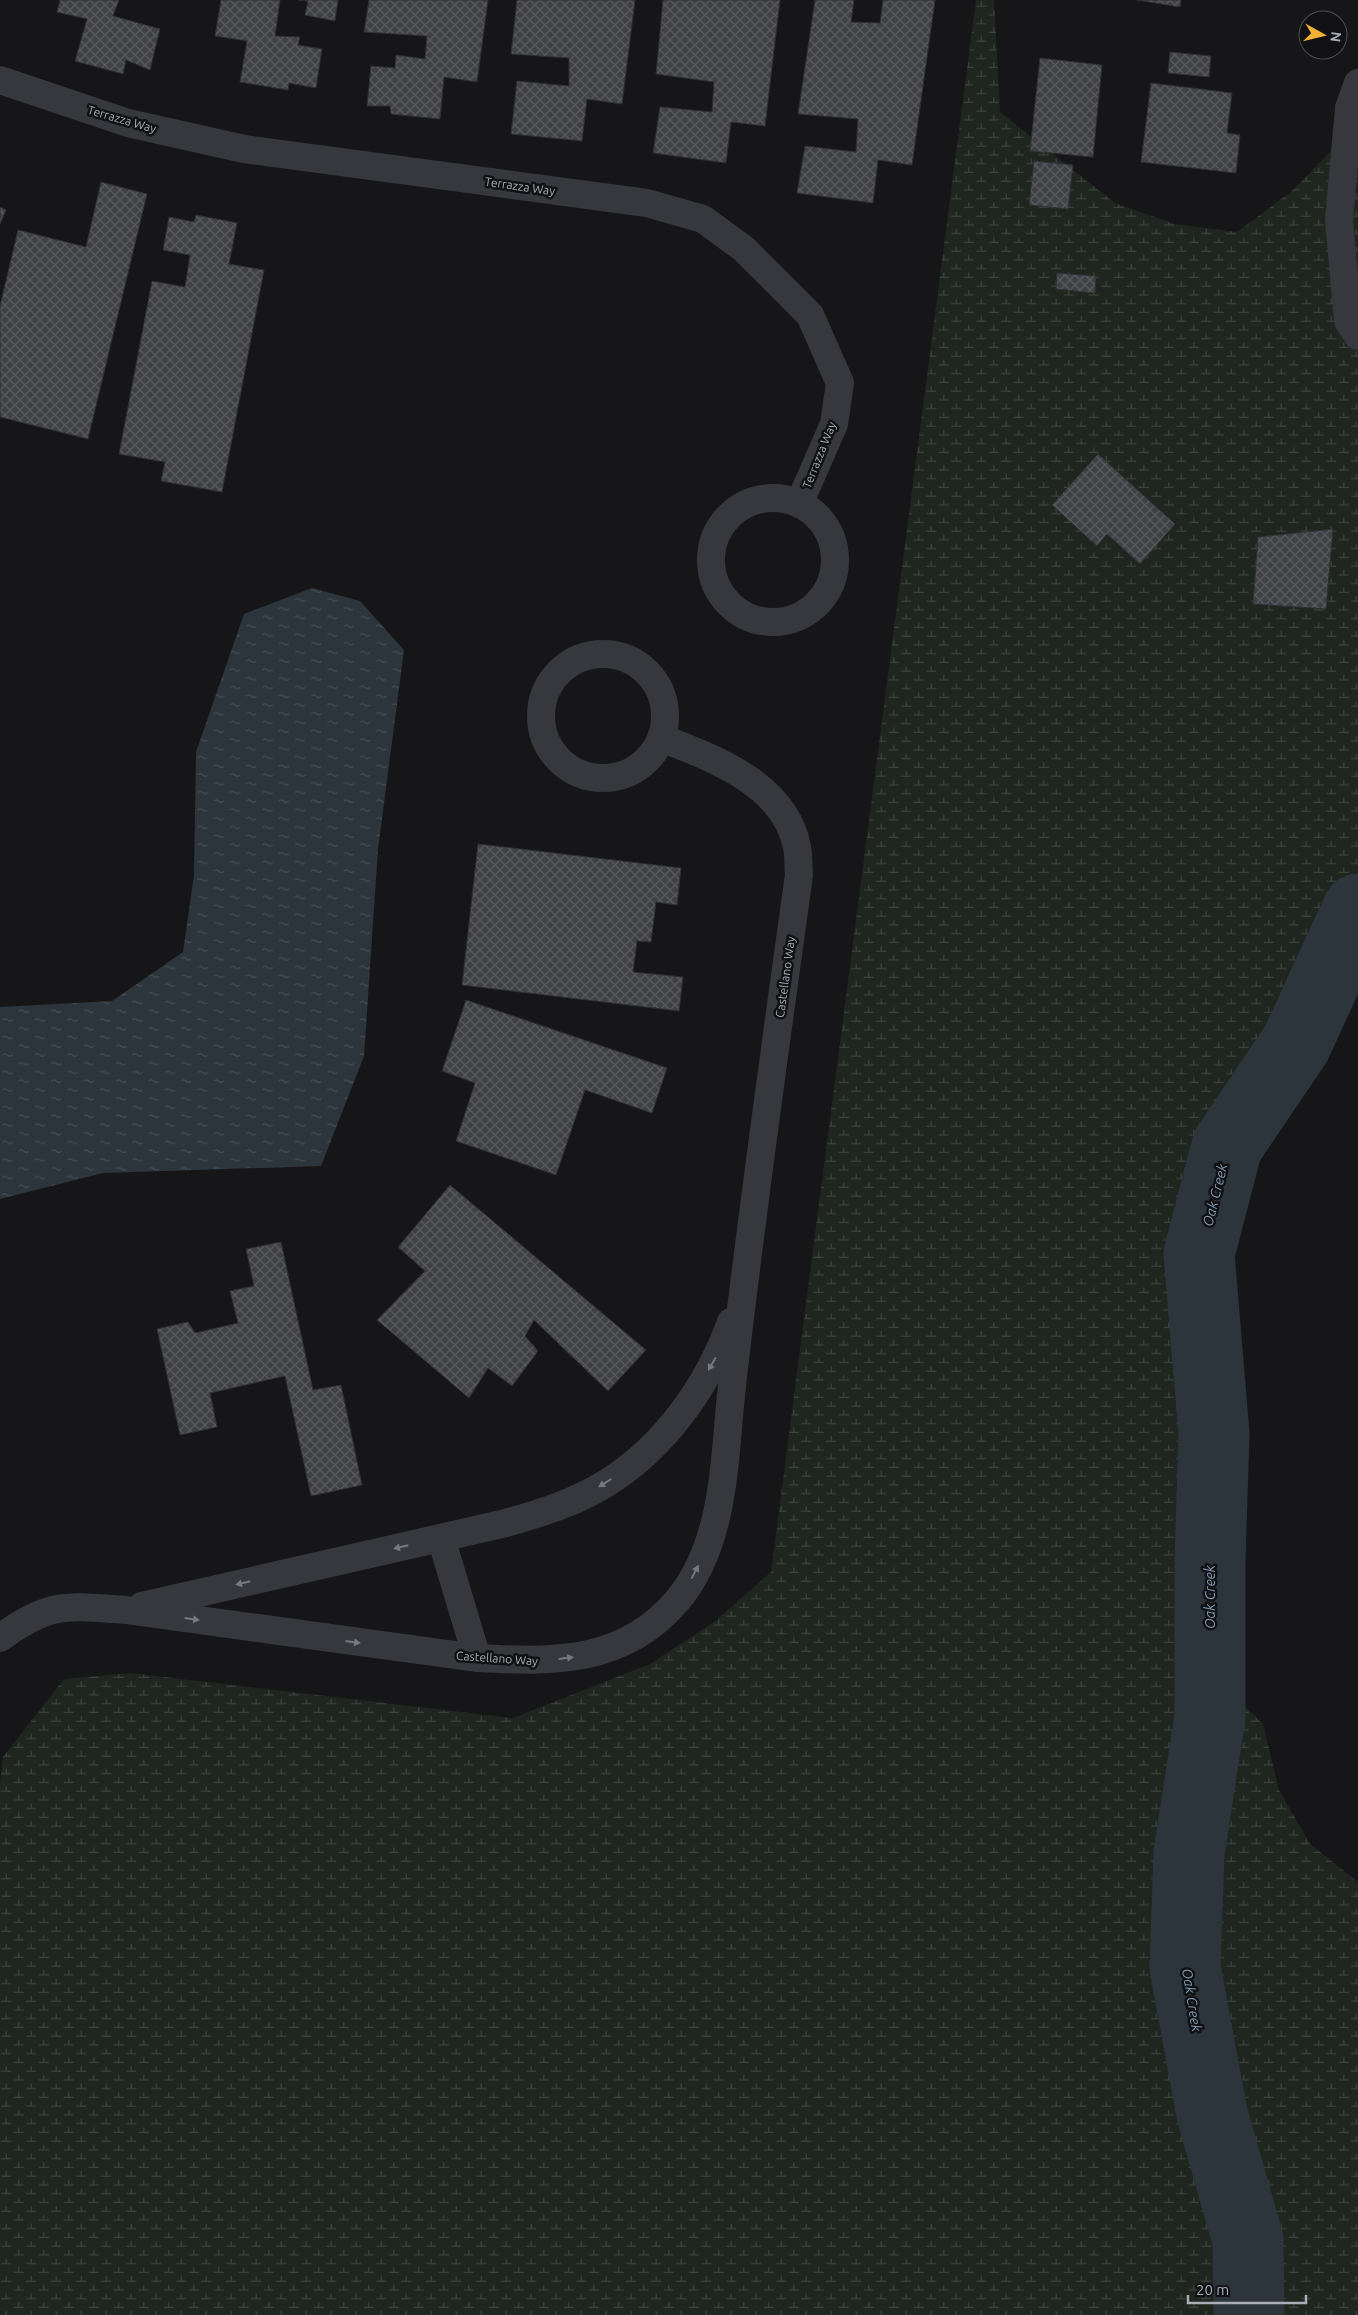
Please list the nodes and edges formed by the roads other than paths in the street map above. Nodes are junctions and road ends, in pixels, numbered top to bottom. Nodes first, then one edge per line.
1 (0, 80) edge
2 (1358, 83) edge
3 (1358, 336) edge
4 (799, 504) junction
5 (661, 738) junction
6 (744, 1286) junction
7 (442, 1538) junction
8 (126, 1610) junction
9 (0, 1638) edge
10 (477, 1658) junction

1 - 4 street, Terrazza Way
2 - 3 street
4 - 4 street, Terrazza Way
5 - 5 street
5 - 6 street, Castellano Way
6 -> 7 street, Castellano Way
10 -> 6 street, Castellano Way
7 -> 8 street, Castellano Way
7 - 10 street
8 - 9 street, Castellano Way
8 -> 10 street, Castellano Way

